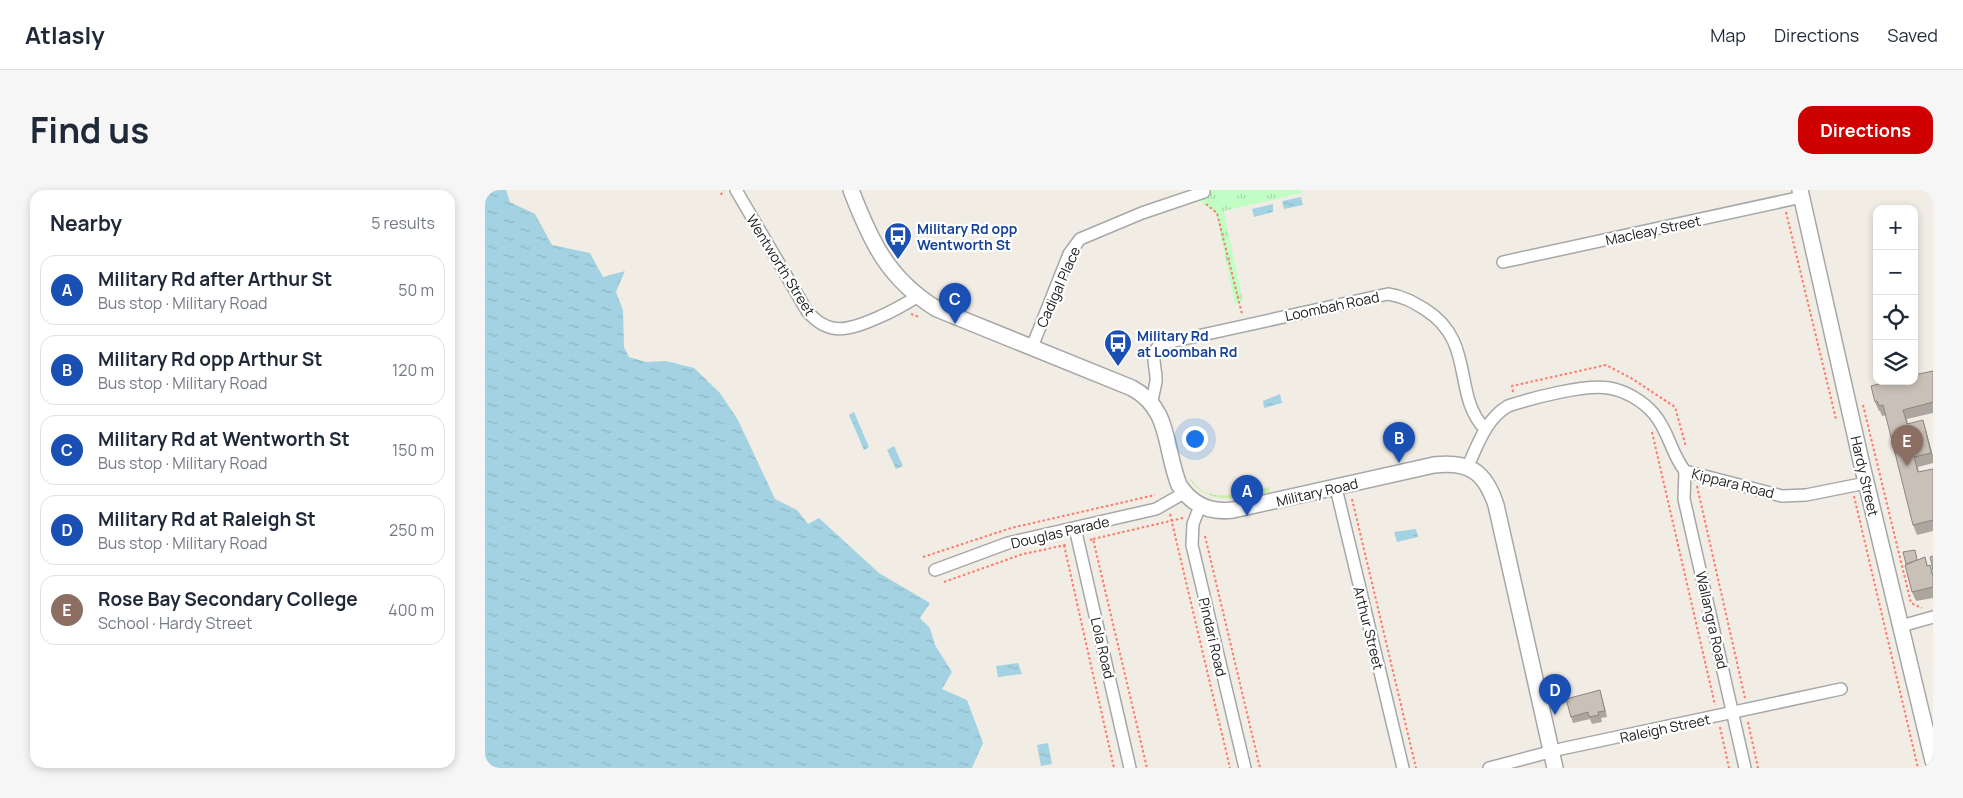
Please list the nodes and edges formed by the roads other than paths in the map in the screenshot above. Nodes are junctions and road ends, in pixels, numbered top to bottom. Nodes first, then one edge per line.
1 (735, 190) edge
2 (851, 190) edge
3 (1203, 192) dead end
4 (1801, 194) edge
5 (1503, 262) dead end
6 (918, 296) junction
7 (1032, 347) junction
8 (1152, 401) junction
9 (1485, 428) junction
10 (1468, 466) junction
11 (1685, 471) junction
12 (1866, 483) junction
13 (1336, 488) junction
14 (1184, 493) junction
15 (1200, 506) junction
16 (1075, 528) junction
17 (935, 570) dead end
18 (1933, 617) edge
19 (1901, 626) junction
20 (1841, 690) dead end
21 (1733, 713) junction
22 (1552, 753) junction
23 (1933, 761) edge
24 (1130, 768) edge
25 (1245, 768) edge
26 (1403, 768) edge
27 (1489, 768) edge
28 (1555, 768) edge
29 (1745, 768) edge

1 - 6 street, Wentworth Street
2 - 6 street
3 - 7 street, Cadigal Place
4 - 5 street, Macleay Street
4 - 12 street, Hardy Street
6 - 7 street
7 - 8 street
8 - 9 street, Loombah Road
8 - 14 street, Military Road
9 - 10 street, Kippara Road
9 - 11 street, Kippara Road
10 - 13 street, Military Road
10 - 22 street
11 - 12 street, Kippara Road
11 - 21 street, Wallangra Road
12 - 19 street, Hardy Street
13 - 15 street, Military Road
13 - 26 street, Arthur Street
14 - 15 street, Military Road
14 - 16 street, Douglas Parade
15 - 25 street, Pindari Road
16 - 17 street, Douglas Parade
16 - 24 street, Lola Road
18 - 19 street
19 - 23 street, Hardy Street
20 - 21 street, Raleigh Street
21 - 22 street, Raleigh Street
21 - 29 street, Wallangra Road
22 - 27 street, Raleigh Street
22 - 28 street

